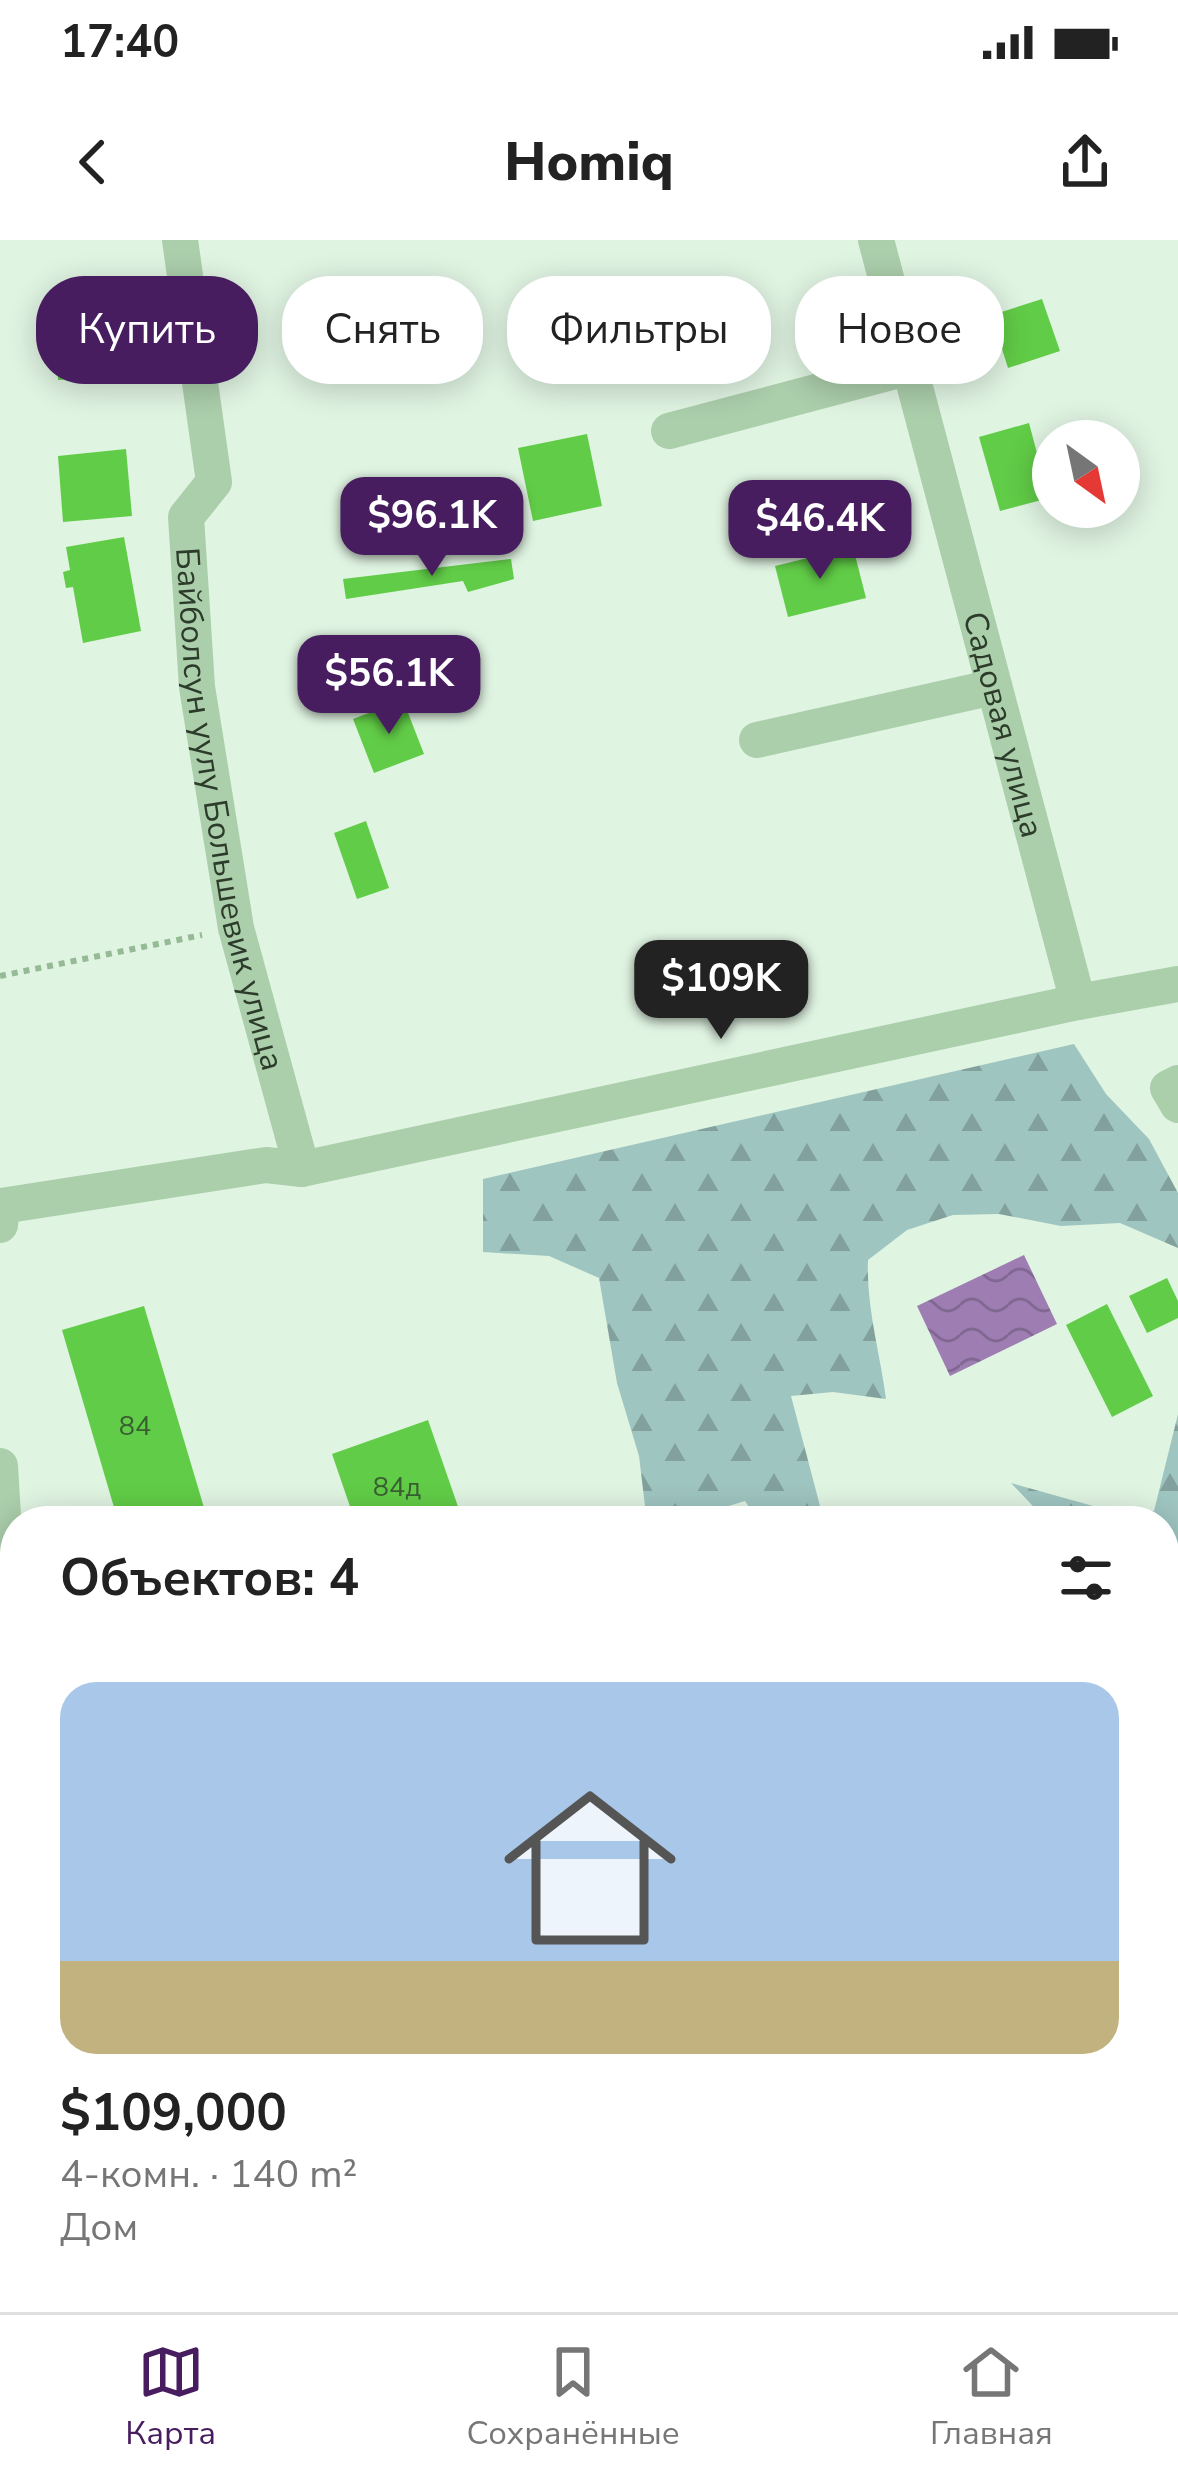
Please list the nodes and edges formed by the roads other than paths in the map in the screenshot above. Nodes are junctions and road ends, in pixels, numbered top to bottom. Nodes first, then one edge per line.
1 (180, 240) edge
2 (876, 240) edge
3 (886, 276) edge
4 (845, 384) edge
5 (914, 384) edge
6 (669, 430) dead end
7 (994, 687) junction
8 (757, 740) dead end
9 (1178, 985) edge
10 (1078, 1002) junction
11 (1178, 1083) edge
12 (1178, 1105) edge
13 (284, 1167) junction
14 (0, 1225) edge
15 (0, 1466) edge
16 (2, 1506) edge

1 - 13 street, Байболсун уулу Большевик улица
2 - 3 street, Садовая улица
4 - 6 street
5 - 7 street, Садовая улица
7 - 8 street
7 - 10 street, Садовая улица
9 - 10 street
10 - 13 street
11 - 12 street
13 - 14 street
15 - 16 street

